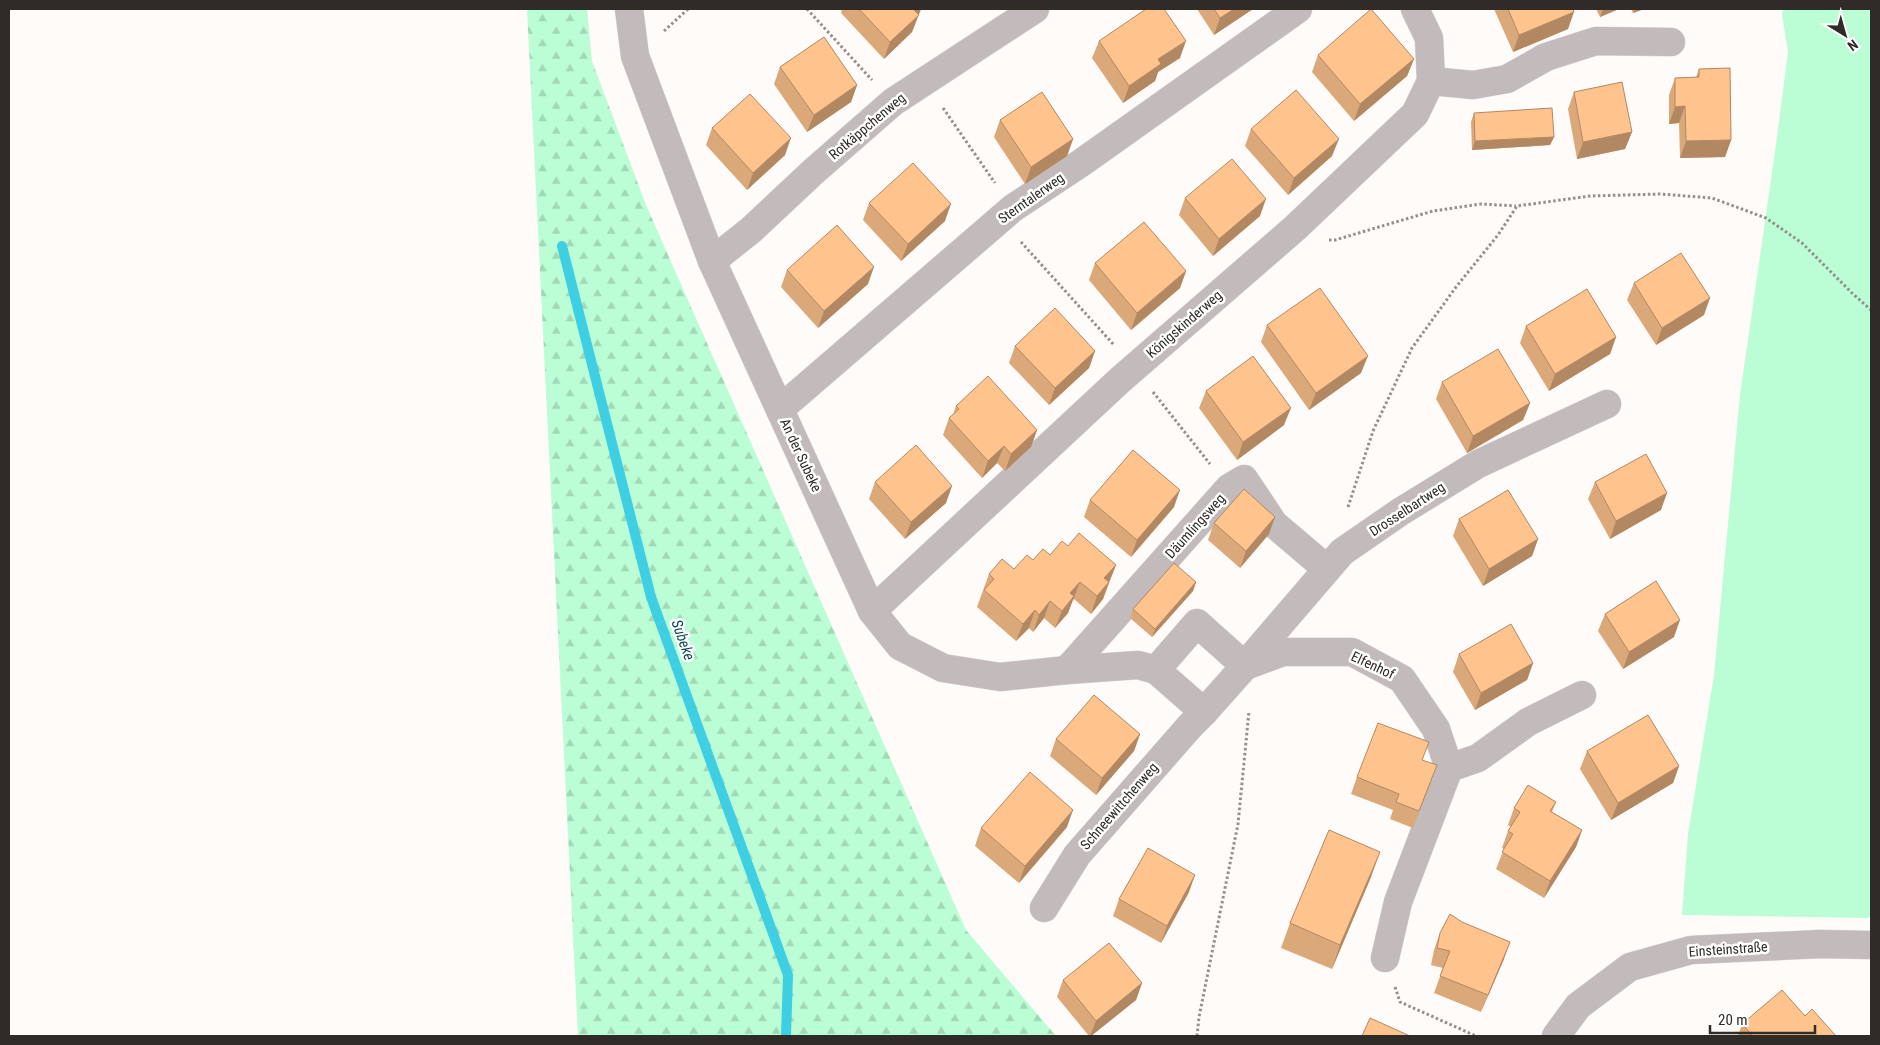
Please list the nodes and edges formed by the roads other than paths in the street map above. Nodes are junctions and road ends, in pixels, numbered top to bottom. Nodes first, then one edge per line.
1 (629, 9) edge
2 (1036, 9) edge
3 (1298, 9) edge
4 (1415, 9) edge
5 (1671, 42) dead end
6 (1431, 82) junction
7 (712, 261) junction
8 (1607, 404) dead end
9 (780, 409) junction
10 (1335, 560) junction
11 (872, 611) junction
12 (1245, 666) junction
13 (1067, 670) junction
14 (1156, 670) junction
15 (1582, 696) dead end
16 (1204, 712) junction
17 (1449, 768) junction
18 (1044, 908) dead end
19 (1871, 945) edge
20 (1385, 958) dead end
21 (1556, 1036) edge

1 - 7 street, An der Subeke
2 - 7 street, Rotkäppchenweg
3 - 9 street, Sterntalerweg
4 - 6 street, Königskinderweg
5 - 6 street
6 - 11 street, Königskinderweg
7 - 9 street, An der Subeke
8 - 10 street, Drosselbartweg
9 - 11 street, An der Subeke
10 - 12 street, Drosselbartweg
10 - 13 street, Däumlingsweg
11 - 13 street, An der Subeke
12 - 14 street
12 - 16 street
12 - 17 street, Elfenhof
13 - 14 street, An der Subeke
14 - 16 street
15 - 17 street
16 - 18 street, Schneewittchenweg
17 - 20 street
19 - 21 street, Einsteinstraße

